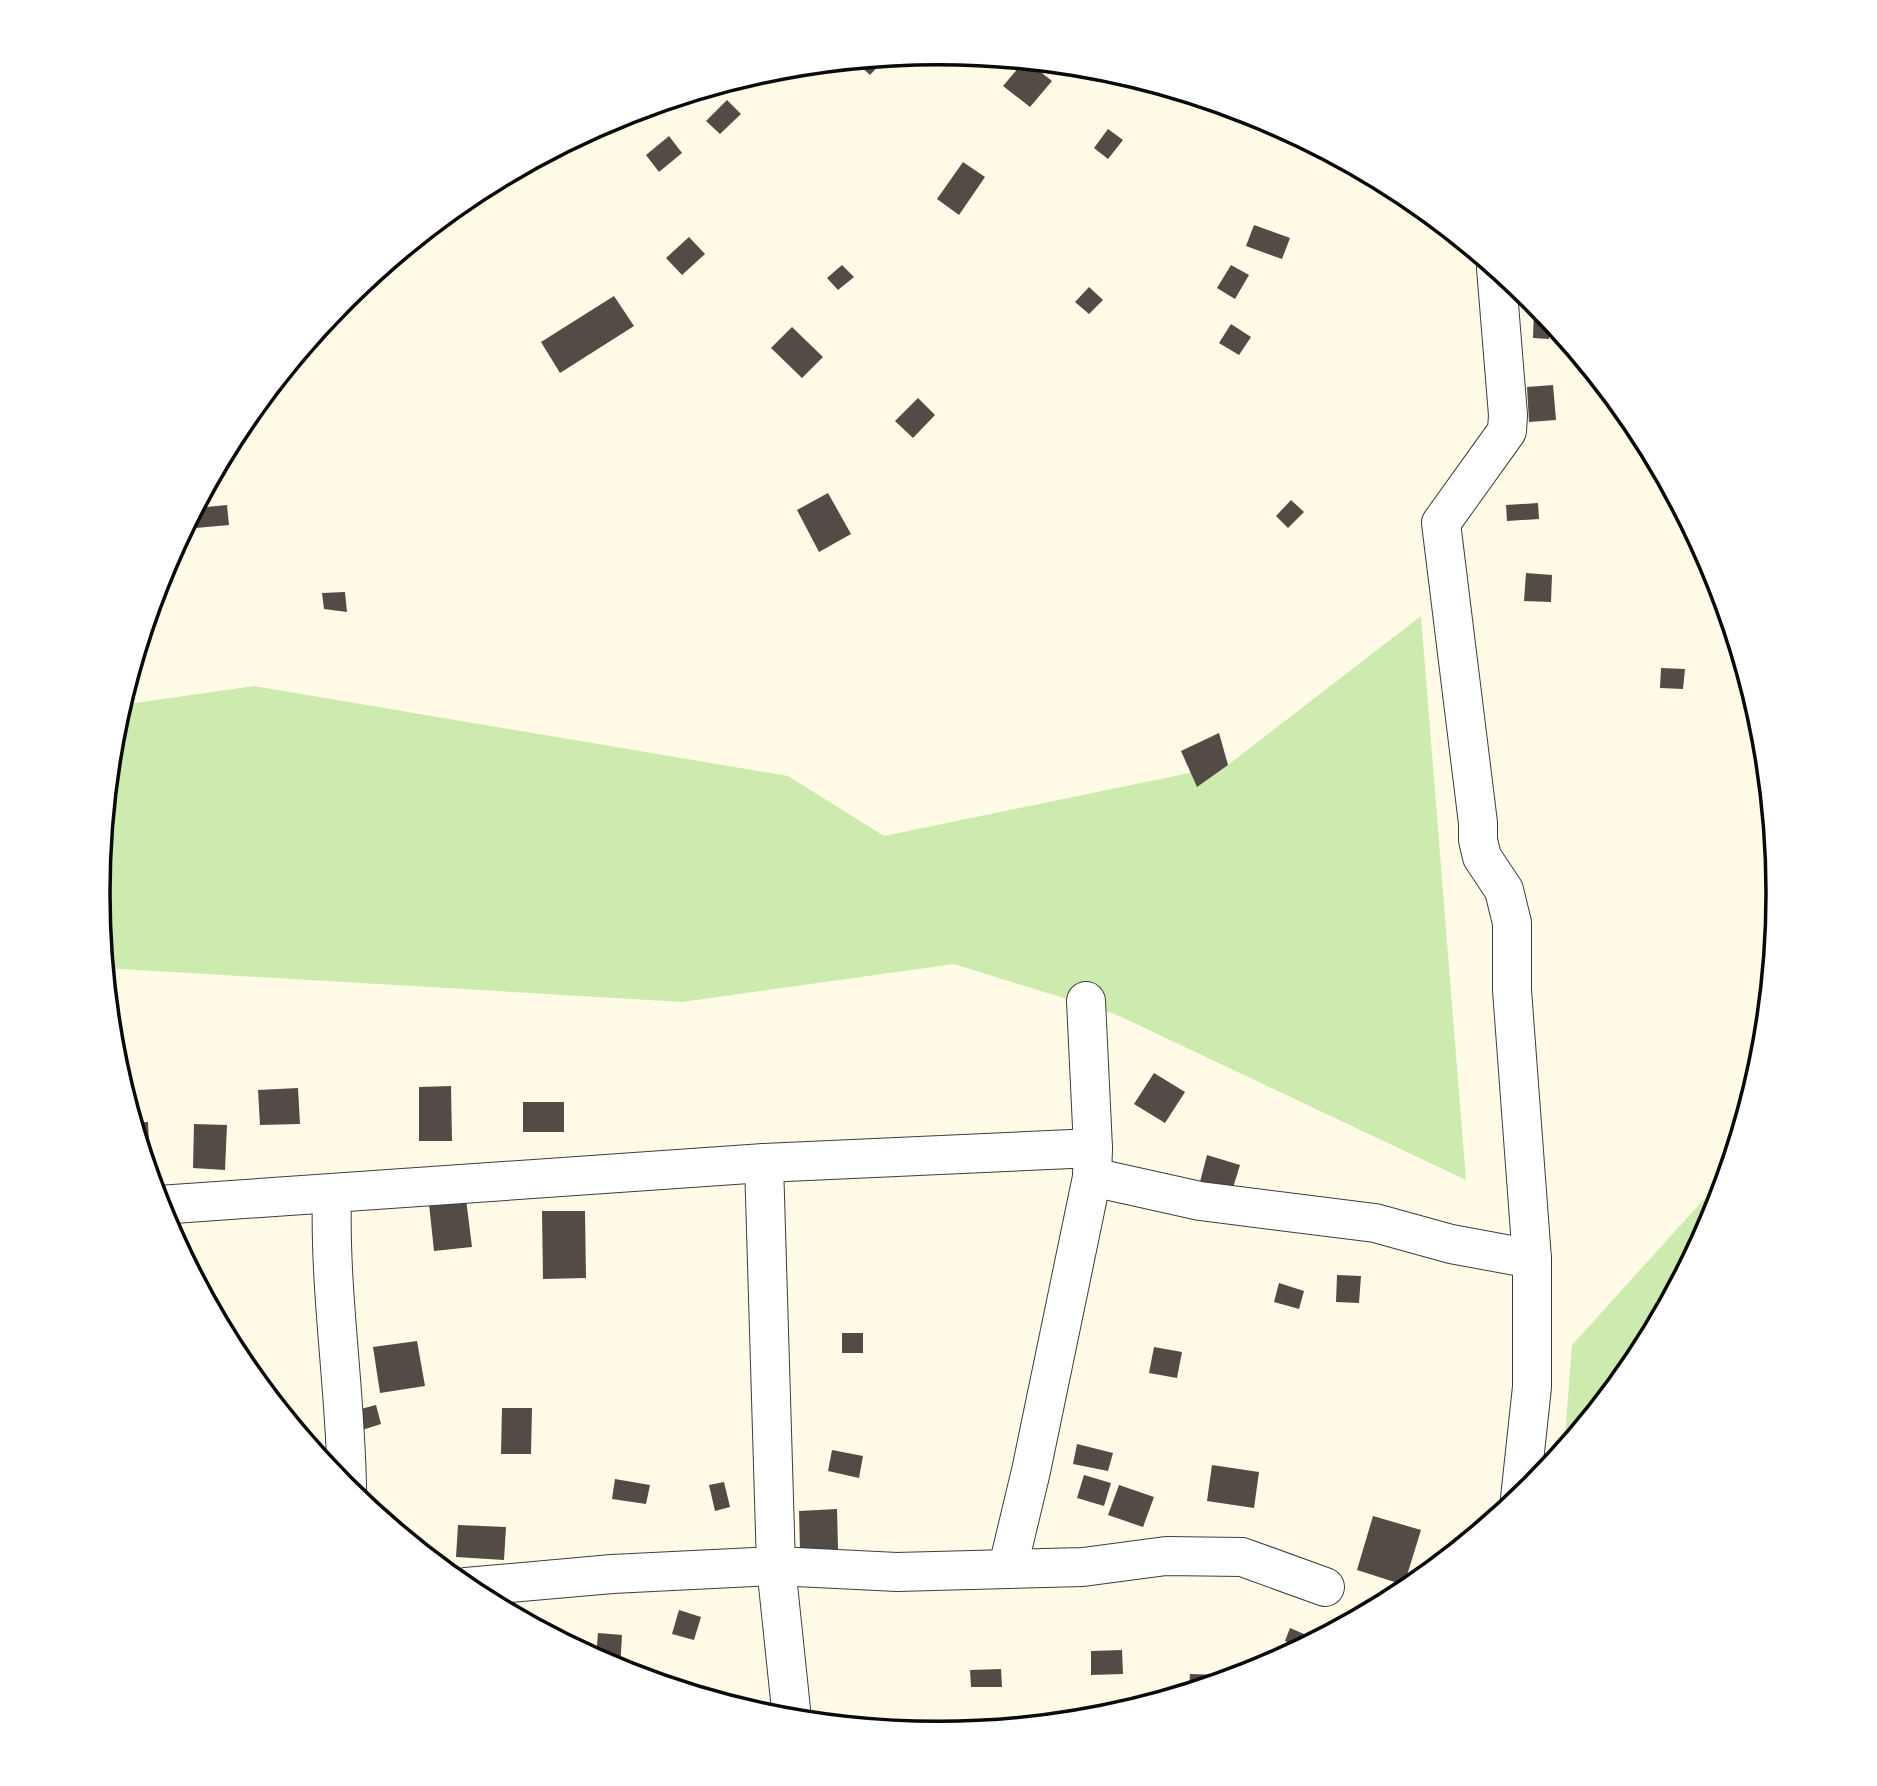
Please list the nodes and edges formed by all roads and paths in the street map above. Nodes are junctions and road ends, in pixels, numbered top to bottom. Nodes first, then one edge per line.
1 (1497, 281) edge
2 (1086, 1001) dead end
3 (1093, 1162) junction
4 (764, 1163) junction
5 (332, 1194) junction
6 (171, 1204) edge
7 (1532, 1259) junction
8 (347, 1472) edge
9 (1522, 1481) edge
10 (776, 1566) junction
11 (1008, 1567) junction
12 (484, 1585) edge
13 (1325, 1587) dead end
14 (791, 1707) edge

1 - 7 street
2 - 3 street
3 - 4 street
3 - 7 street
3 - 11 street
4 - 5 street
4 - 10 street
5 - 6 street
5 - 8 street
7 - 9 street
10 - 11 street
10 - 12 street
10 - 14 street
11 - 13 street

